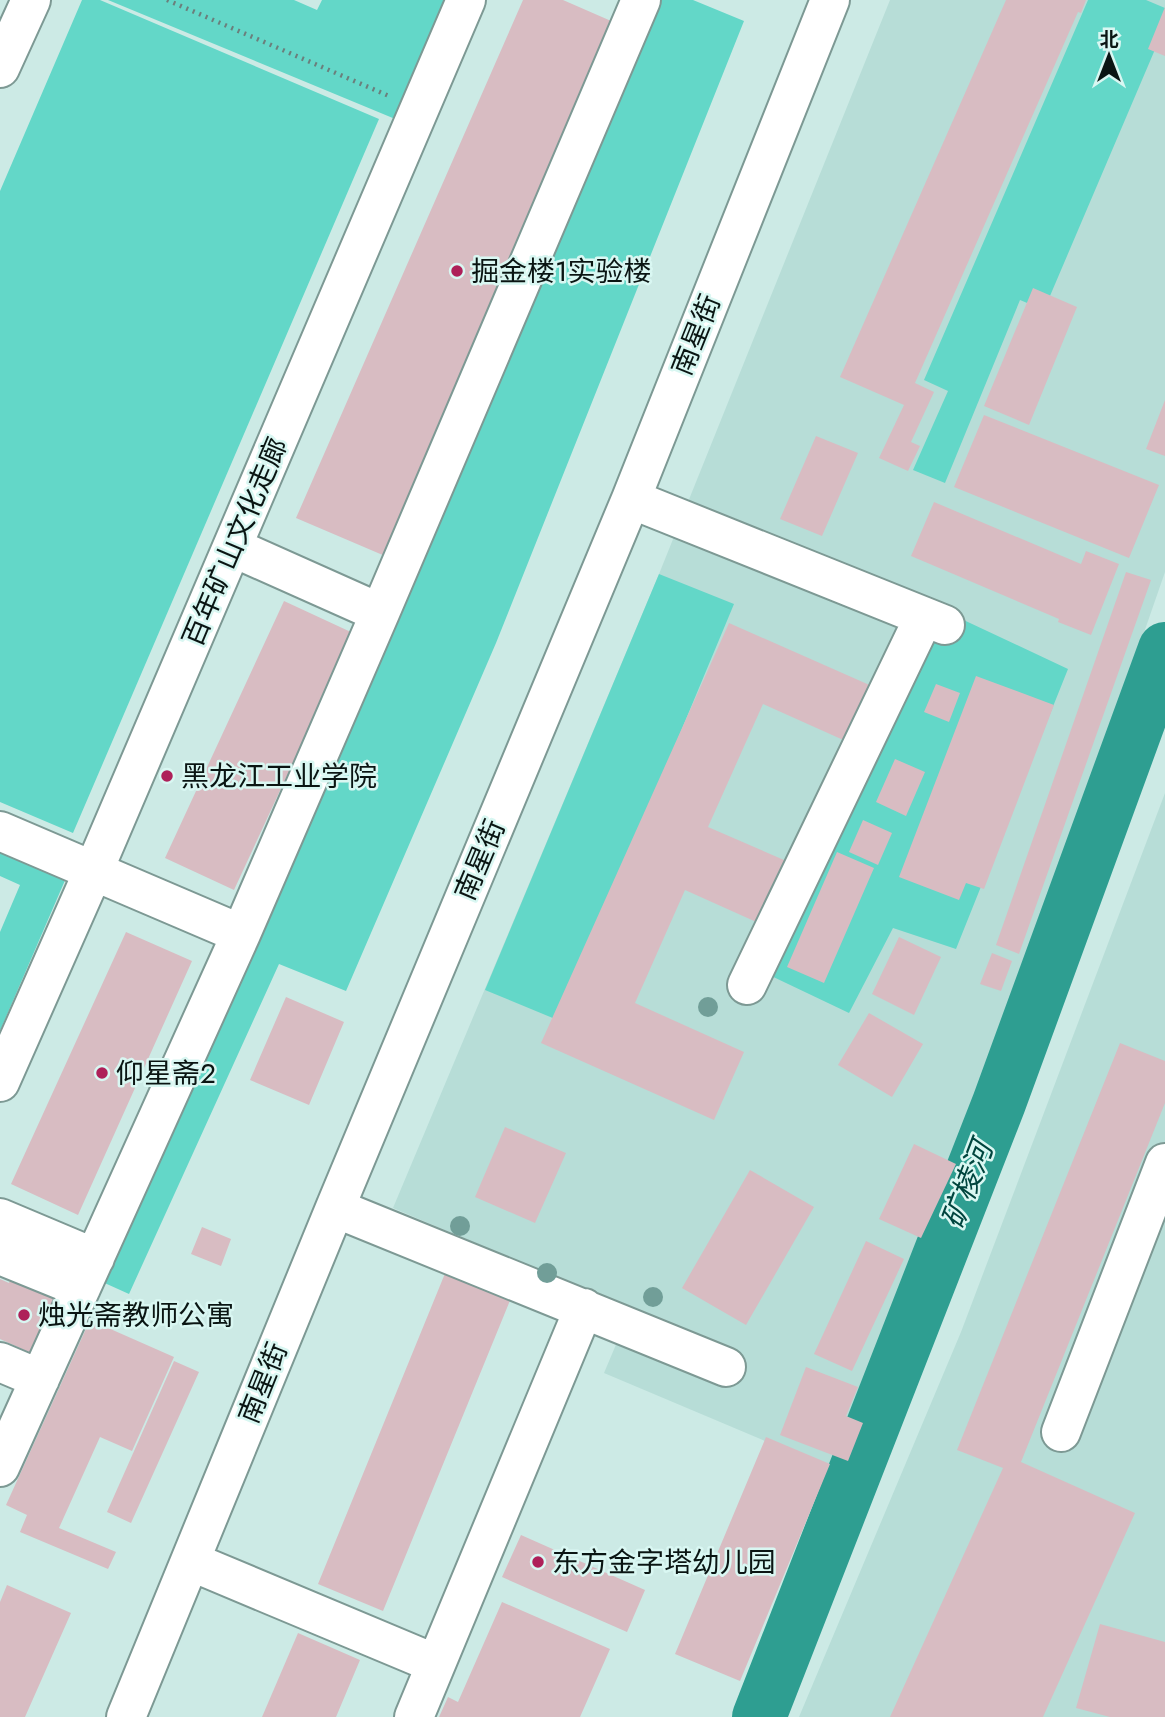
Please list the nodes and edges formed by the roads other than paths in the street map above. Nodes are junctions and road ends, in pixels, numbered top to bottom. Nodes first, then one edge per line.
1 (31, 0) edge
2 (466, 0) edge
3 (641, 0) edge
4 (830, 0) edge
5 (0, 68) edge
6 (631, 499) junction
7 (232, 547) junction
8 (380, 613) junction
9 (0, 831) edge
10 (93, 872) junction
11 (240, 934) junction
12 (747, 985) dead end
13 (0, 1082) edge
14 (1165, 1163) edge
15 (335, 1208) junction
16 (0, 1218) edge
17 (1151, 1238) edge
18 (0, 1255) edge
19 (88, 1273) junction
20 (584, 1308) junction
21 (0, 1362) edge
22 (726, 1367) dead end
23 (40, 1379) junction
24 (1061, 1432) dead end
25 (0, 1467) edge
26 (190, 1561) junction
27 (436, 1664) junction
28 (125, 1717) edge
29 (414, 1717) edge

1 - 5 street
2 - 7 street, 百年矿山文化走廊
3 - 8 street
4 - 6 street, 南星街
6 - 12 street
6 - 15 street, 南星街
7 - 8 street
7 - 10 street, 百年矿山文化走廊
8 - 11 street
9 - 10 street
10 - 11 street
10 - 13 street, 百年矿山文化走廊
11 - 19 street
14 - 17 street
15 - 20 street
15 - 26 street, 南星街
16 - 19 street
17 - 24 street
18 - 19 street
19 - 23 street
20 - 22 street
20 - 27 street
21 - 23 street
23 - 25 street
26 - 27 street
26 - 28 street, 南星街
27 - 29 street

